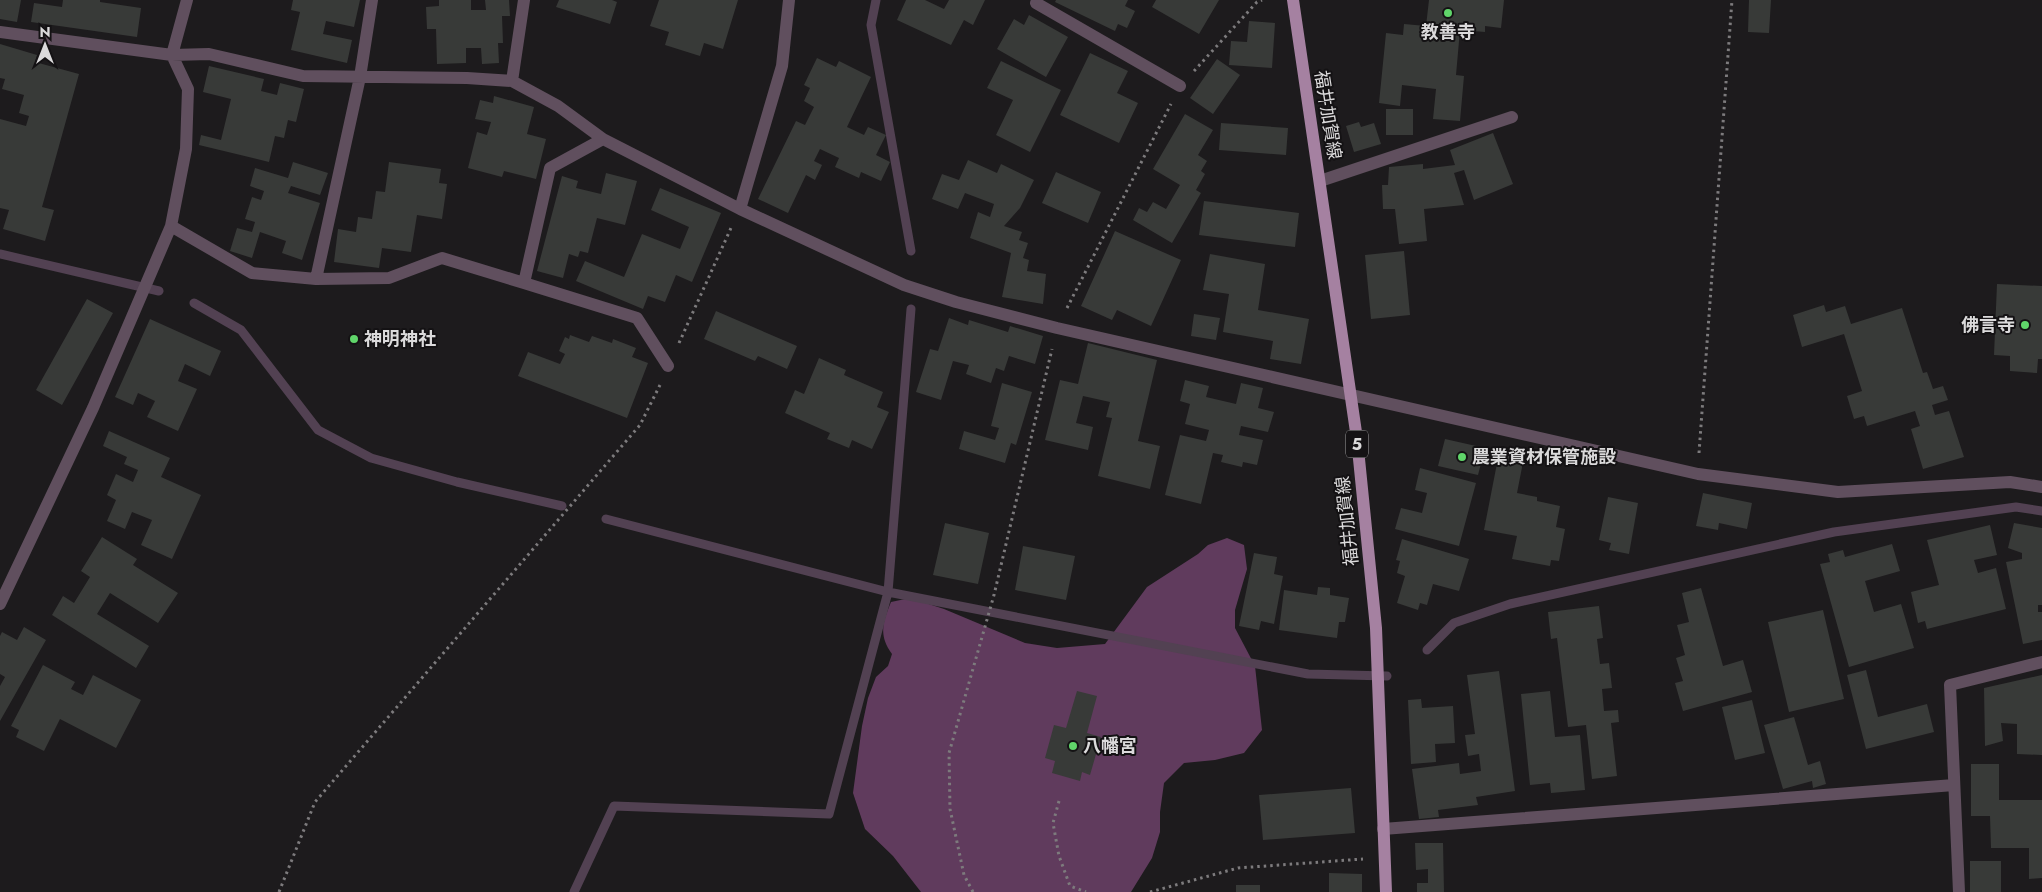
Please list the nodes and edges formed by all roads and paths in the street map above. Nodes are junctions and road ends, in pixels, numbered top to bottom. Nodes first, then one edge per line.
1 (187, 0) edge
2 (372, 0) edge
3 (524, 0) edge
4 (789, 0) edge
5 (1262, 0) edge
6 (1293, 0) edge
7 (1732, 0) edge
8 (1036, 3) dead end
9 (0, 32) edge
10 (172, 55) junction
11 (360, 77) junction
12 (512, 81) junction
13 (1180, 86) junction
14 (1512, 117) dead end
15 (603, 139) junction
16 (1320, 181) junction
17 (740, 209) junction
18 (171, 226) junction
19 (316, 279) junction
20 (524, 283) junction
21 (1057, 328) junction
22 (668, 366) junction
23 (1352, 394) junction
24 (1698, 474) junction
25 (2042, 487) edge
26 (0, 604) edge
27 (2042, 662) edge
28 (1954, 785) junction
29 (1059, 801) dead end
30 (1383, 829) junction
31 (1384, 858) junction
32 (279, 892) edge
33 (973, 892) edge
34 (1086, 892) edge
35 (1150, 892) edge
36 (1386, 892) edge
37 (1959, 892) edge

1 - 10 street
2 - 11 street
3 - 12 street
4 - 17 street
5 - 13 path
6 - 16 main road, 福井加賀線 / 5
7 - 24 path
8 - 13 street
9 - 10 street
10 - 11 street
10 - 18 street
11 - 12 street
11 - 19 street
12 - 15 street
13 - 21 path
14 - 16 street
15 - 17 street
15 - 20 street
16 - 23 main road, 福井加賀線 / 5
17 - 21 street
17 - 22 path
18 - 19 street
18 - 26 street
19 - 20 street
20 - 22 street
21 - 23 street
21 - 33 path
22 - 32 path
23 - 24 street
23 - 30 main road, 福井加賀線 / 5
24 - 25 street
27 - 28 street
28 - 30 street
28 - 37 street
29 - 34 path
30 - 31 main road, 福井加賀線 / 5
31 - 35 path
31 - 36 main road, 福井加賀線 / 5

